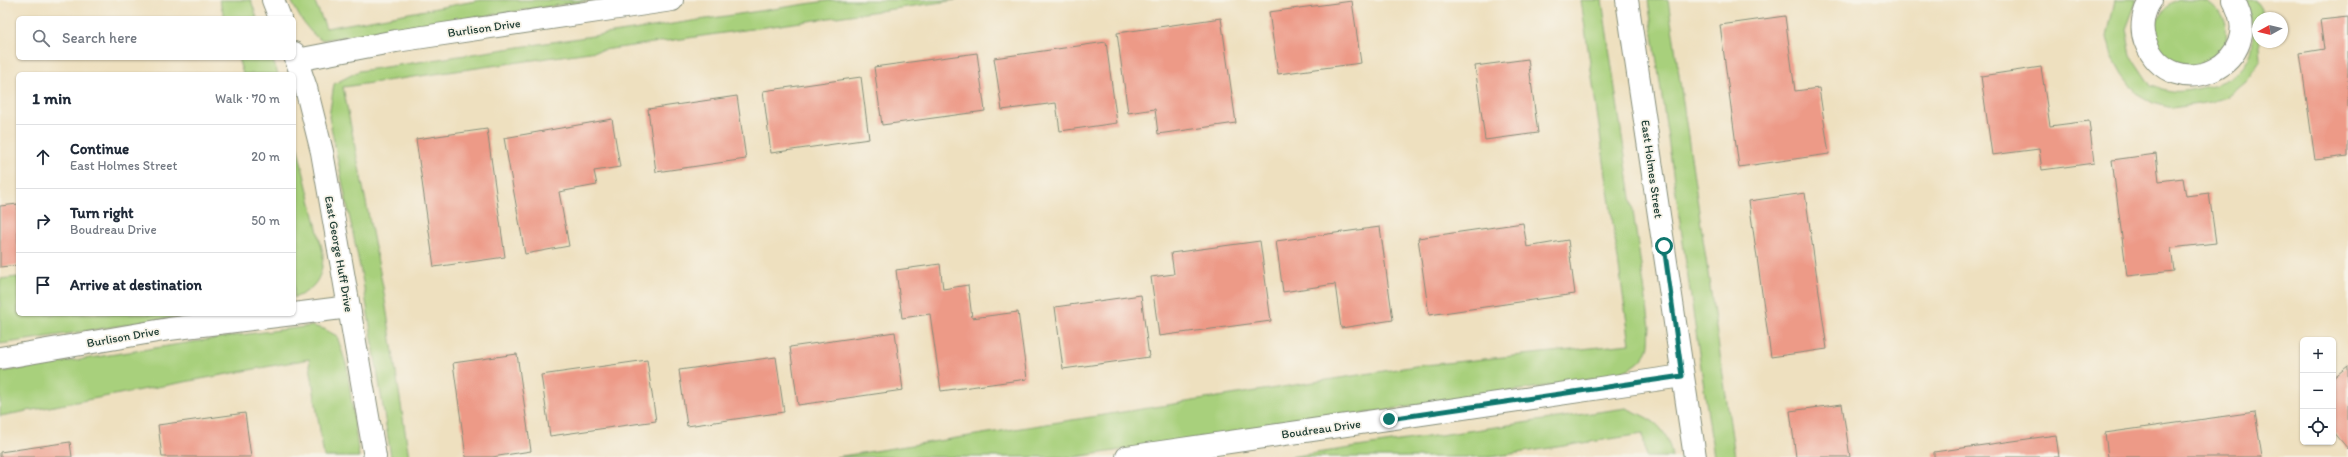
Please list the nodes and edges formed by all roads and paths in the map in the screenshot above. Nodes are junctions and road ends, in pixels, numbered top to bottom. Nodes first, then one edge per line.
1 (273, 0) edge
2 (672, 0) edge
3 (1627, 0) edge
4 (2151, 0) edge
5 (2233, 0) edge
6 (279, 16) edge
7 (296, 56) edge
8 (296, 60) edge
9 (349, 307) junction
10 (296, 314) edge
11 (277, 316) edge
12 (0, 358) edge
13 (1682, 376) junction
14 (375, 457) edge
15 (1126, 457) edge
16 (1695, 457) edge

1 - 6 street
2 - 7 street, Burlison Drive
3 - 13 street, East Holmes Street
4 - 5 street
8 - 9 street, East George Huff Drive
9 - 10 street, Burlison Drive
9 - 14 street, East George Huff Drive
11 - 12 street, Burlison Drive
13 - 15 street, Boudreau Drive
13 - 16 street, East Holmes Street

